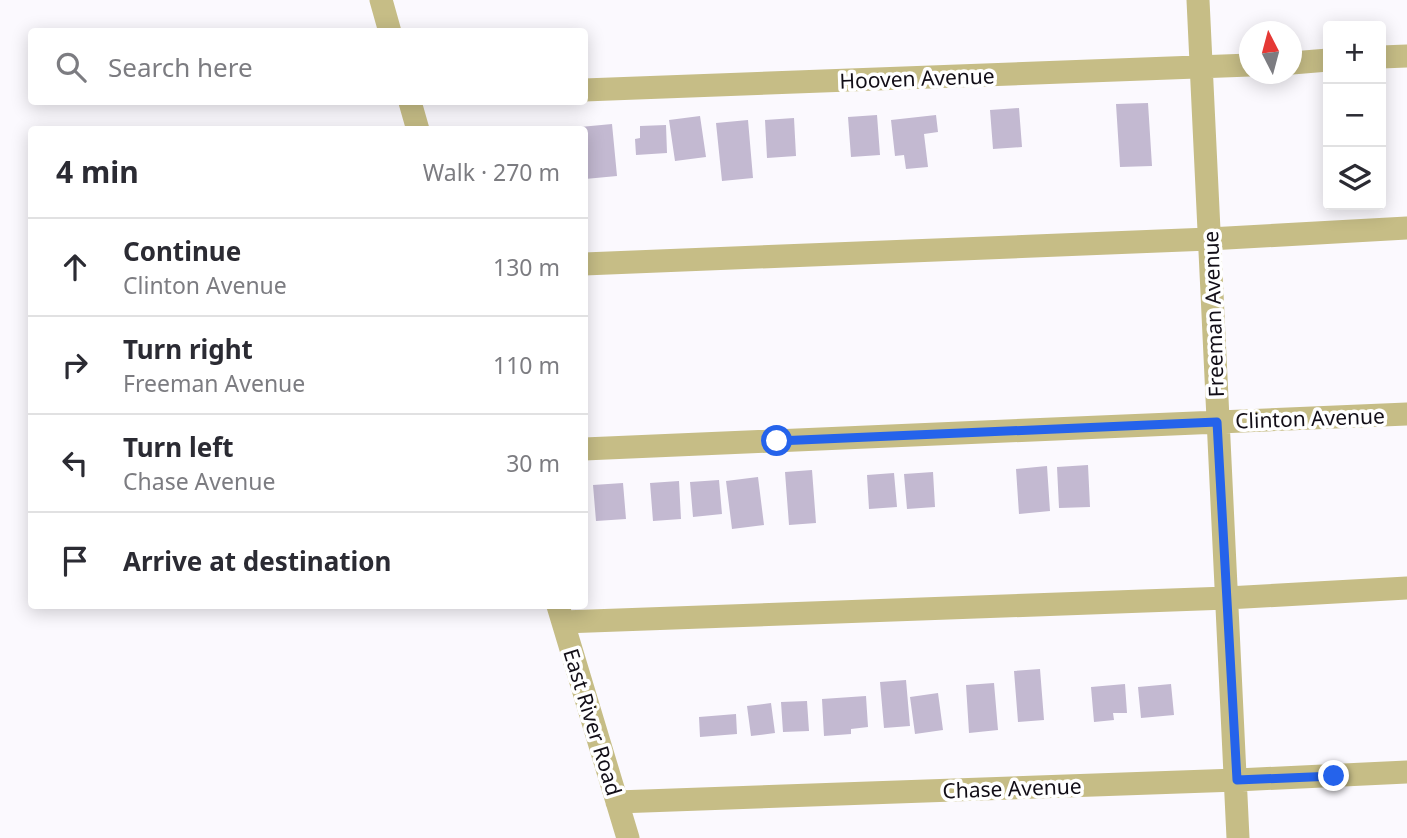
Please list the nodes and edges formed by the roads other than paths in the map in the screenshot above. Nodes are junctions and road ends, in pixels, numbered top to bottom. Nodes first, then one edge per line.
1 (381, 0) edge
2 (1198, 0) edge
3 (389, 28) edge
4 (1407, 56) edge
5 (1386, 57) edge
6 (1323, 60) edge
7 (1302, 61) edge
8 (1239, 66) edge
9 (1202, 68) junction
10 (588, 90) edge
11 (411, 105) edge
12 (417, 126) edge
13 (1407, 229) edge
14 (1209, 239) junction
15 (588, 264) edge
16 (1407, 414) edge
17 (1217, 422) junction
18 (588, 449) edge
19 (1407, 588) edge
20 (1227, 598) junction
21 (561, 614) edge
22 (1407, 772) edge
23 (1237, 780) junction
24 (617, 802) junction
25 (628, 838) edge
26 (1238, 838) edge

1 - 3 street
2 - 9 street, Freeman Avenue
4 - 5 street
6 - 7 street
8 - 9 street, Hooven Avenue
9 - 10 street, Hooven Avenue
9 - 14 street, Freeman Avenue
11 - 12 street
13 - 14 street
14 - 15 street
14 - 17 street, Freeman Avenue
16 - 17 street, Clinton Avenue
17 - 18 street, Clinton Avenue
17 - 20 street, Freeman Avenue
19 - 20 street
20 - 21 street
20 - 23 street, Freeman Avenue
21 - 24 street, East River Road
22 - 23 street, Chase Avenue
23 - 24 street, Chase Avenue
23 - 26 street, Freeman Avenue
24 - 25 street, East River Road

